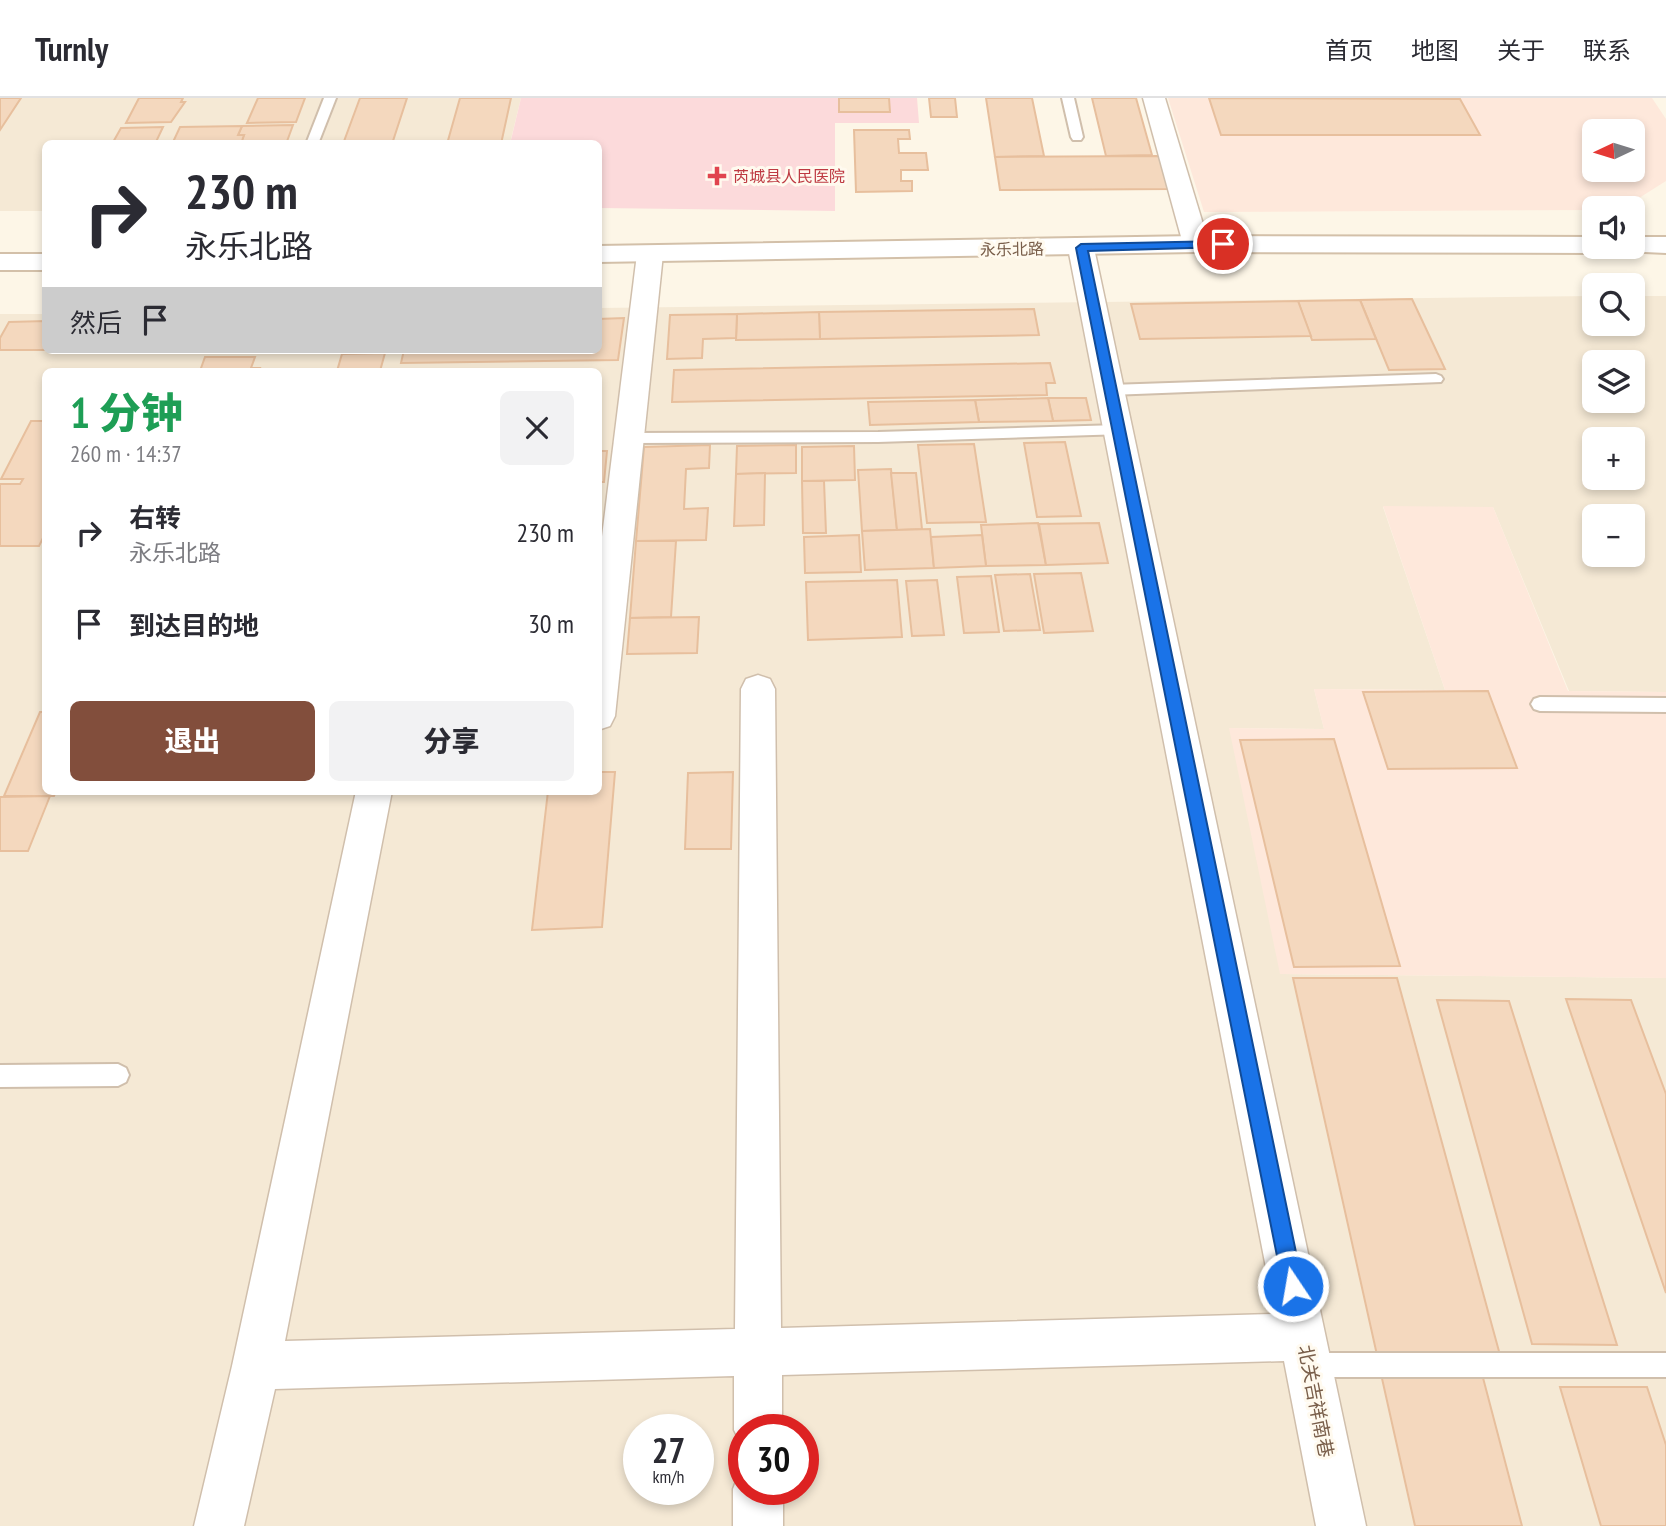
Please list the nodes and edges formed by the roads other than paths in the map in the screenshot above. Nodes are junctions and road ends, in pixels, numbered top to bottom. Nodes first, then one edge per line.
1 (330, 98) edge
2 (1068, 98) edge
3 (1154, 98) edge
4 (1077, 137) dead end
5 (314, 140) edge
6 (1196, 244) junction
7 (1582, 245) edge
8 (1645, 245) edge
9 (1666, 245) edge
10 (1081, 248) junction
11 (602, 254) edge
12 (650, 254) junction
13 (0, 262) edge
14 (42, 262) edge
15 (1436, 379) dead end
16 (1110, 390) junction
17 (1119, 430) junction
18 (630, 438) junction
19 (602, 681) edge
20 (758, 689) dead end
21 (1540, 704) dead end
22 (1666, 705) edge
23 (373, 795) edge
24 (0, 1076) edge
25 (118, 1076) dead end
26 (1306, 1351) junction
27 (758, 1352) junction
28 (1666, 1365) edge
29 (256, 1366) junction
30 (758, 1414) edge
31 (758, 1505) edge
32 (219, 1526) edge
33 (758, 1526) edge
34 (1342, 1526) edge

1 - 5 lane
2 - 4 lane
3 - 6 street
6 - 7 main road, 永乐北路
6 - 10 main road, 永乐北路
8 - 9 main road
10 - 12 main road, 永乐北路
10 - 16 street, 北关吉祥南巷
11 - 12 main road, 永乐北路
12 - 18 street
13 - 14 main road
15 - 16 lane
16 - 17 street, 北关吉祥南巷
17 - 18 lane
17 - 26 street, 北关吉祥南巷
18 - 19 street
20 - 27 street
21 - 22 lane
23 - 29 street
24 - 25 lane
26 - 27 street
26 - 28 lane
26 - 34 street, 北关吉祥南巷
27 - 29 street
27 - 30 street
29 - 32 street
31 - 33 street

